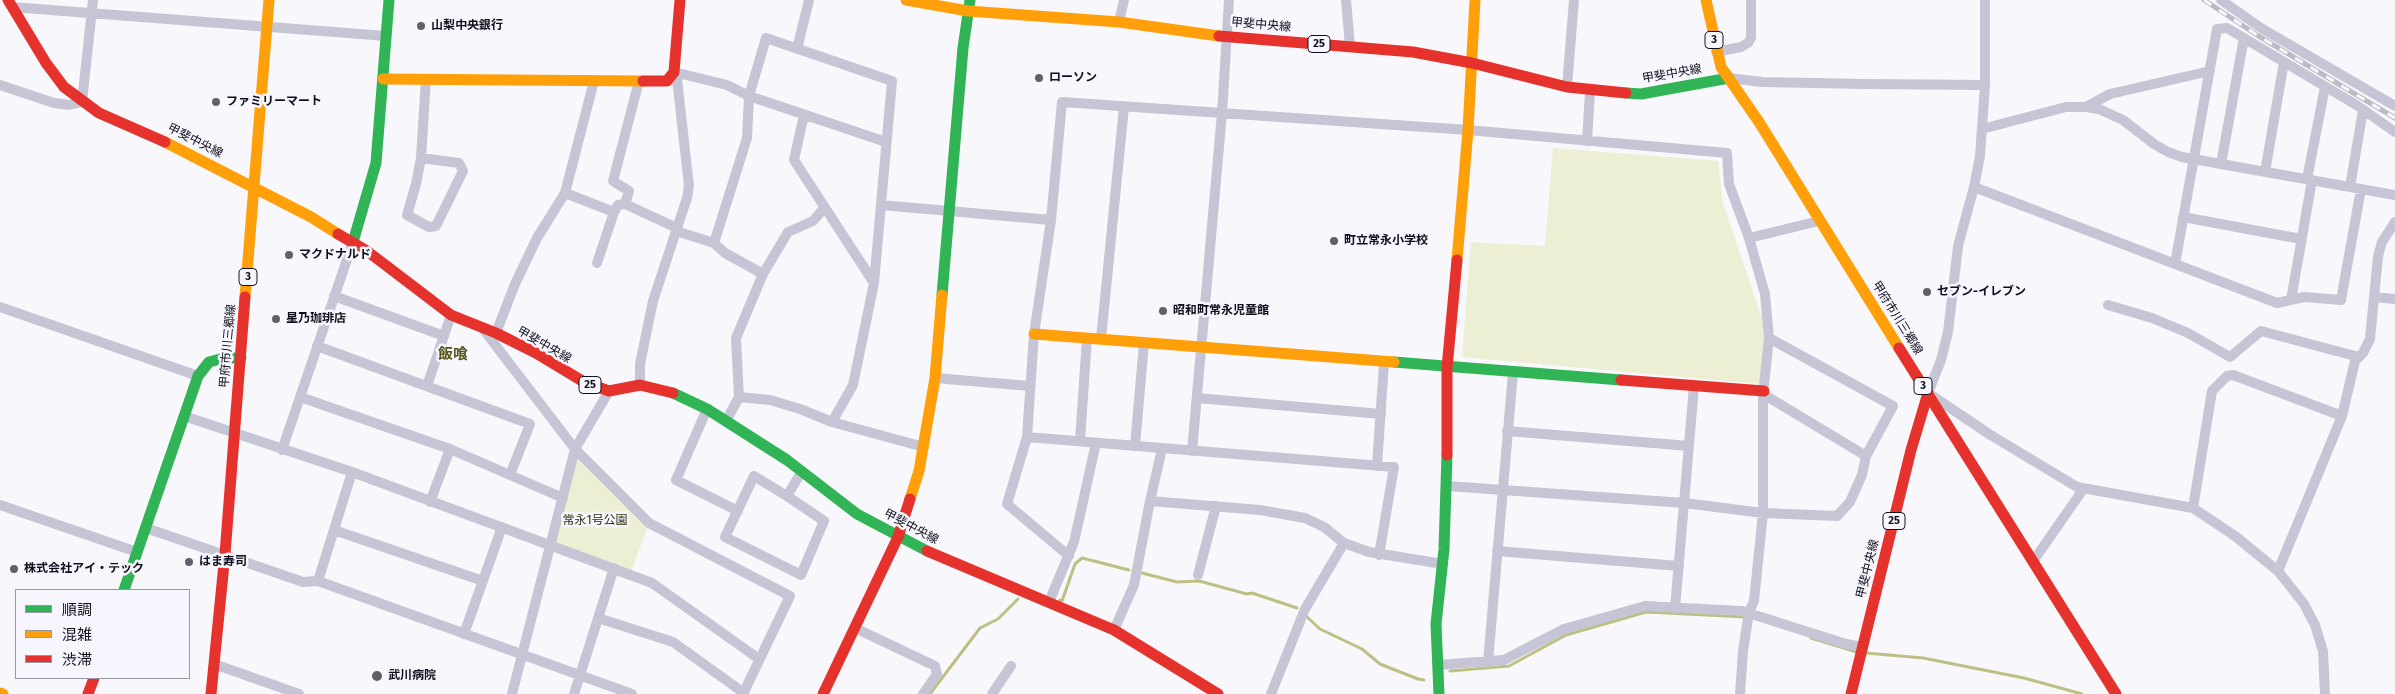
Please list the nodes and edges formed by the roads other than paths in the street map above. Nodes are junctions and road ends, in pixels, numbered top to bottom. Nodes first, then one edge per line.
1 (93, 0) edge
2 (269, 0) edge
3 (389, 0) edge
4 (680, 0) edge
5 (809, 0) edge
6 (906, 0) edge
7 (1124, 0) edge
8 (1228, 0) edge
9 (1346, 0) edge
10 (1475, 0) edge
11 (1574, 0) edge
12 (1706, 0) edge
13 (1751, 0) edge
14 (1984, 0) edge
15 (2221, 0) edge
16 (10, 4) edge
17 (969, 6) edge
18 (92, 14) junction
19 (1119, 22) junction
20 (267, 26) junction
21 (386, 36) junction
22 (1227, 37) junction
23 (2244, 38) junction
24 (1350, 46) junction
25 (797, 49) junction
26 (1716, 52) junction
27 (2284, 62) junction
28 (1472, 64) junction
29 (2210, 70) junction
30 (674, 72) junction
31 (1729, 78) junction
32 (383, 79) junction
33 (426, 79) junction
34 (594, 81) junction
35 (639, 81) junction
36 (0, 85) edge
37 (1985, 85) junction
38 (1567, 87) junction
39 (2325, 87) junction
40 (1590, 91) junction
41 (749, 96) junction
42 (82, 102) junction
43 (2395, 106) edge
44 (1124, 107) junction
45 (2086, 107) junction
46 (2364, 110) junction
47 (1222, 113) junction
48 (804, 115) junction
49 (1982, 129) junction
50 (1468, 130) junction
51 (2395, 132) edge
52 (1587, 141) junction
53 (886, 142) junction
54 (421, 158) junction
55 (2193, 159) junction
56 (2221, 164) junction
57 (2265, 172) junction
58 (2310, 180) junction
59 (1974, 187) junction
60 (2350, 187) junction
61 (256, 188) junction
62 (2361, 189) junction
63 (565, 193) junction
64 (2395, 195) edge
65 (625, 204) junction
66 (881, 205) junction
67 (824, 208) junction
68 (614, 212) junction
69 (950, 212) junction
70 (2183, 217) junction
71 (1051, 220) junction
72 (1819, 221) junction
73 (2395, 222) edge
74 (676, 230) junction
75 (1749, 238) junction
76 (2301, 239) junction
77 (352, 242) junction
78 (714, 243) junction
79 (597, 263) dead end
80 (2175, 264) junction
81 (763, 274) junction
82 (874, 284) junction
83 (334, 296) junction
84 (2374, 297) junction
85 (2395, 299) edge
86 (2291, 300) junction
87 (2108, 305) dead end
88 (0, 307) edge
89 (451, 315) junction
90 (482, 328) junction
91 (496, 333) junction
92 (1034, 334) junction
93 (444, 336) junction
94 (1087, 338) junction
95 (1769, 338) junction
96 (1101, 339) junction
97 (1144, 343) junction
98 (317, 346) junction
99 (1202, 347) junction
100 (2230, 357) junction
101 (2359, 357) junction
102 (241, 358) junction
103 (1384, 362) junction
104 (1447, 368) junction
105 (1512, 373) junction
106 (2233, 375) junction
107 (198, 376) junction
108 (935, 378) junction
109 (640, 385) junction
110 (427, 386) junction
111 (1030, 386) junction
112 (1694, 386) junction
113 (609, 391) junction
114 (1764, 392) junction
115 (1928, 393) junction
116 (300, 397) junction
117 (739, 397) junction
118 (1197, 398) junction
119 (707, 409) junction
120 (1381, 414) junction
121 (184, 416) junction
122 (2342, 416) junction
123 (726, 421) junction
124 (832, 422) junction
125 (1507, 431) junction
126 (235, 433) junction
127 (1027, 437) junction
128 (1080, 441) junction
129 (1096, 443) junction
130 (1135, 446) junction
131 (1689, 446) junction
132 (924, 447) junction
133 (575, 448) junction
134 (450, 449) junction
135 (1162, 449) junction
136 (282, 450) junction
137 (1192, 451) junction
138 (1866, 456) junction
139 (1377, 466) junction
140 (802, 471) junction
141 (352, 472) junction
142 (510, 475) junction
143 (1447, 486) junction
144 (2084, 488) junction
145 (1502, 491) junction
146 (787, 496) junction
147 (563, 498) junction
148 (1150, 501) junction
149 (430, 502) junction
150 (1684, 503) junction
151 (0, 505) edge
152 (1216, 506) junction
153 (2193, 508) junction
154 (738, 511) junction
155 (1762, 513) junction
156 (502, 527) junction
157 (146, 528) junction
158 (334, 530) junction
159 (898, 537) junction
160 (1344, 543) junction
161 (551, 544) junction
162 (1497, 551) junction
163 (137, 552) junction
164 (225, 554) junction
165 (1378, 554) junction
166 (1069, 556) junction
167 (2034, 560) junction
168 (1443, 564) junction
169 (1678, 566) junction
170 (614, 568) junction
171 (2278, 571) junction
172 (1198, 575) dead end
173 (318, 581) junction
174 (483, 581) junction
175 (124, 589) edge
176 (1049, 602) junction
177 (1675, 608) junction
178 (1749, 616) junction
179 (598, 618) junction
180 (855, 628) junction
181 (1114, 630) junction
182 (464, 634) junction
183 (1862, 651) junction
184 (522, 655) junction
185 (759, 659) junction
186 (1488, 662) junction
187 (214, 664) junction
188 (1011, 666) dead end
189 (1438, 666) junction
190 (580, 675) junction
191 (94, 679) edge
192 (995, 693) edge
193 (88, 694) edge
194 (211, 694) edge
195 (299, 694) edge
196 (512, 694) edge
197 (574, 694) edge
198 (632, 694) edge
199 (744, 694) edge
200 (823, 694) edge
201 (923, 694) edge
202 (1218, 694) edge
203 (1271, 694) edge
204 (1439, 694) edge
205 (1740, 694) edge
206 (1851, 694) edge
207 (2116, 694) edge
208 (2325, 694) edge

1 - 18 street
2 - 20 main road, 甲府市川三郷線 / 3
3 - 21 main road
4 - 30 main road
5 - 25 street
6 - 17 main road, 甲斐中央線 / 25
7 - 19 street
8 - 22 street
9 - 24 street
10 - 28 main road
11 - 38 street
12 - 26 main road, 甲府市川三郷線 / 3
13 - 26 street
14 - 37 street
15 - 43 street
16 - 18 street
16 - 42 main road, 甲斐中央線 / 25
17 - 19 main road, 甲斐中央線 / 25
17 - 69 main road
18 - 20 street
18 - 42 street
19 - 22 main road, 甲斐中央線 / 25
20 - 21 street
20 - 61 main road, 甲府市川三郷線 / 3
21 - 32 main road
22 - 24 main road, 甲斐中央線 / 25
22 - 47 street
23 - 27 street
23 - 29 street
23 - 56 street
24 - 28 main road, 甲斐中央線 / 25
25 - 41 street
25 - 53 street
26 - 31 main road, 甲府市川三郷線 / 3
27 - 39 street
27 - 57 street
28 - 38 main road, 甲斐中央線 / 25
28 - 50 main road
29 - 45 street
29 - 55 street
30 - 35 main road
30 - 41 street
30 - 74 street
31 - 37 street
31 - 40 main road, 甲斐中央線 / 25
31 - 72 main road, 甲府市川三郷線 / 3
32 - 33 main road
32 - 77 main road
33 - 34 main road
33 - 54 street
34 - 35 main road
34 - 63 street
35 - 65 street
36 - 42 street
37 - 49 street
38 - 40 main road, 甲斐中央線 / 25
39 - 46 street
39 - 58 street
40 - 52 street
41 - 48 street
41 - 78 street
42 - 61 main road, 甲斐中央線 / 25
44 - 47 street
44 - 71 street
44 - 96 street
45 - 49 street
45 - 55 street
46 - 51 street
46 - 60 street
47 - 50 street
47 - 99 street
48 - 53 street
48 - 67 street
49 - 59 street
50 - 52 street
50 - 104 main road
52 - 75 street
53 - 66 street
54 - 54 street
55 - 56 street
55 - 70 street
56 - 57 street
57 - 58 street
58 - 60 street
58 - 76 street
59 - 80 street
59 - 115 street
60 - 62 street
61 - 77 main road, 甲斐中央線 / 25
61 - 102 main road, 甲府市川三郷線 / 3
62 - 64 street
62 - 86 street
63 - 68 street
63 - 91 street
65 - 68 street
65 - 74 street
66 - 69 street
66 - 82 street
67 - 81 street
67 - 82 street
68 - 79 street
69 - 71 street
69 - 108 main road
70 - 76 street
70 - 80 street
71 - 92 street
72 - 75 street
72 - 115 main road, 甲府市川三郷線 / 3
73 - 84 street
74 - 78 street
74 - 109 street
75 - 95 street
76 - 86 street
77 - 83 street
77 - 89 main road, 甲斐中央線 / 25
78 - 81 street
80 - 86 street
81 - 117 street
82 - 124 street
83 - 93 street
83 - 98 street
84 - 85 street
84 - 101 street
87 - 100 street
88 - 107 street
89 - 90 main road, 甲斐中央線 / 25
89 - 93 street
90 - 91 main road, 甲斐中央線 / 25
90 - 133 street
91 - 113 main road, 甲斐中央線 / 25
92 - 94 main road
92 - 111 street
93 - 110 street
94 - 96 main road
94 - 128 street
95 - 114 street
95 - 138 street
96 - 97 main road
97 - 99 main road
97 - 130 street
98 - 110 street
98 - 116 street
99 - 103 main road
99 - 118 street
100 - 101 street
100 - 106 street
101 - 122 street
102 - 107 main road
102 - 126 main road, 甲府市川三郷線 / 3
103 - 104 main road
103 - 120 street
104 - 105 main road
104 - 143 main road
105 - 112 main road
105 - 125 street
106 - 122 street
106 - 153 street
107 - 121 main road
108 - 111 street
108 - 132 main road
109 - 113 main road, 甲斐中央線 / 25
109 - 119 main road, 甲斐中央線 / 25
110 - 142 street
111 - 127 street
112 - 114 main road
112 - 131 street
113 - 133 street
114 - 138 street
114 - 155 street
115 - 144 street
115 - 167 main road, 甲府市川三郷線 / 3
115 - 183 main road, 甲斐中央線 / 25
116 - 134 street
116 - 136 street
117 - 123 street
117 - 124 street
118 - 120 street
118 - 137 street
119 - 123 main road, 甲斐中央線 / 25
119 - 154 street
120 - 139 street
121 - 126 street
121 - 157 main road
122 - 171 street
123 - 140 main road, 甲斐中央線 / 25
124 - 132 street
125 - 131 street
125 - 145 street
126 - 136 street
126 - 164 main road, 甲府市川三郷線 / 3
127 - 128 street
127 - 166 street
128 - 129 street
129 - 130 street
129 - 166 street
130 - 135 street
131 - 150 street
132 - 159 main road
133 - 147 street
133 - 185 street
134 - 142 street
134 - 149 street
135 - 137 street
135 - 148 street
136 - 141 street
137 - 139 street
138 - 155 street
139 - 165 street
140 - 146 street
140 - 159 main road, 甲斐中央線 / 25
141 - 149 street
141 - 158 street
142 - 147 street
143 - 145 street
143 - 168 main road
144 - 153 street
144 - 167 street
145 - 150 street
145 - 162 street
146 - 154 street
146 - 154 street
147 - 161 street
148 - 152 street
148 - 181 street
149 - 156 street
150 - 155 street
150 - 169 street
151 - 163 street
152 - 160 street
152 - 172 street
153 - 171 street
155 - 178 street
156 - 161 street
156 - 174 street
157 - 163 main road
157 - 164 street
158 - 173 street
158 - 174 street
159 - 176 main road, 甲斐中央線 / 25
159 - 180 main road
160 - 165 street
160 - 203 street
161 - 170 street
161 - 184 street
162 - 169 street
162 - 186 street
163 - 175 main road
164 - 173 street
164 - 187 main road, 甲府市川三郷線 / 3
165 - 168 street
166 - 176 street
167 - 207 main road, 甲府市川三郷線 / 3
168 - 189 main road
169 - 177 street
170 - 179 street
170 - 185 street
171 - 208 street
173 - 182 street
174 - 182 street
176 - 181 main road, 甲斐中央線 / 25
177 - 178 street
177 - 186 street
178 - 183 street
178 - 205 street
179 - 190 street
179 - 199 street
180 - 200 main road
180 - 201 street
181 - 202 main road, 甲斐中央線 / 25
182 - 184 street
183 - 206 main road, 甲斐中央線 / 25
184 - 190 street
184 - 196 street
185 - 199 street
186 - 189 street
187 - 194 main road, 甲府市川三郷線 / 3
187 - 195 street
188 - 192 street
189 - 204 main road
190 - 197 street
190 - 198 street
191 - 193 main road

